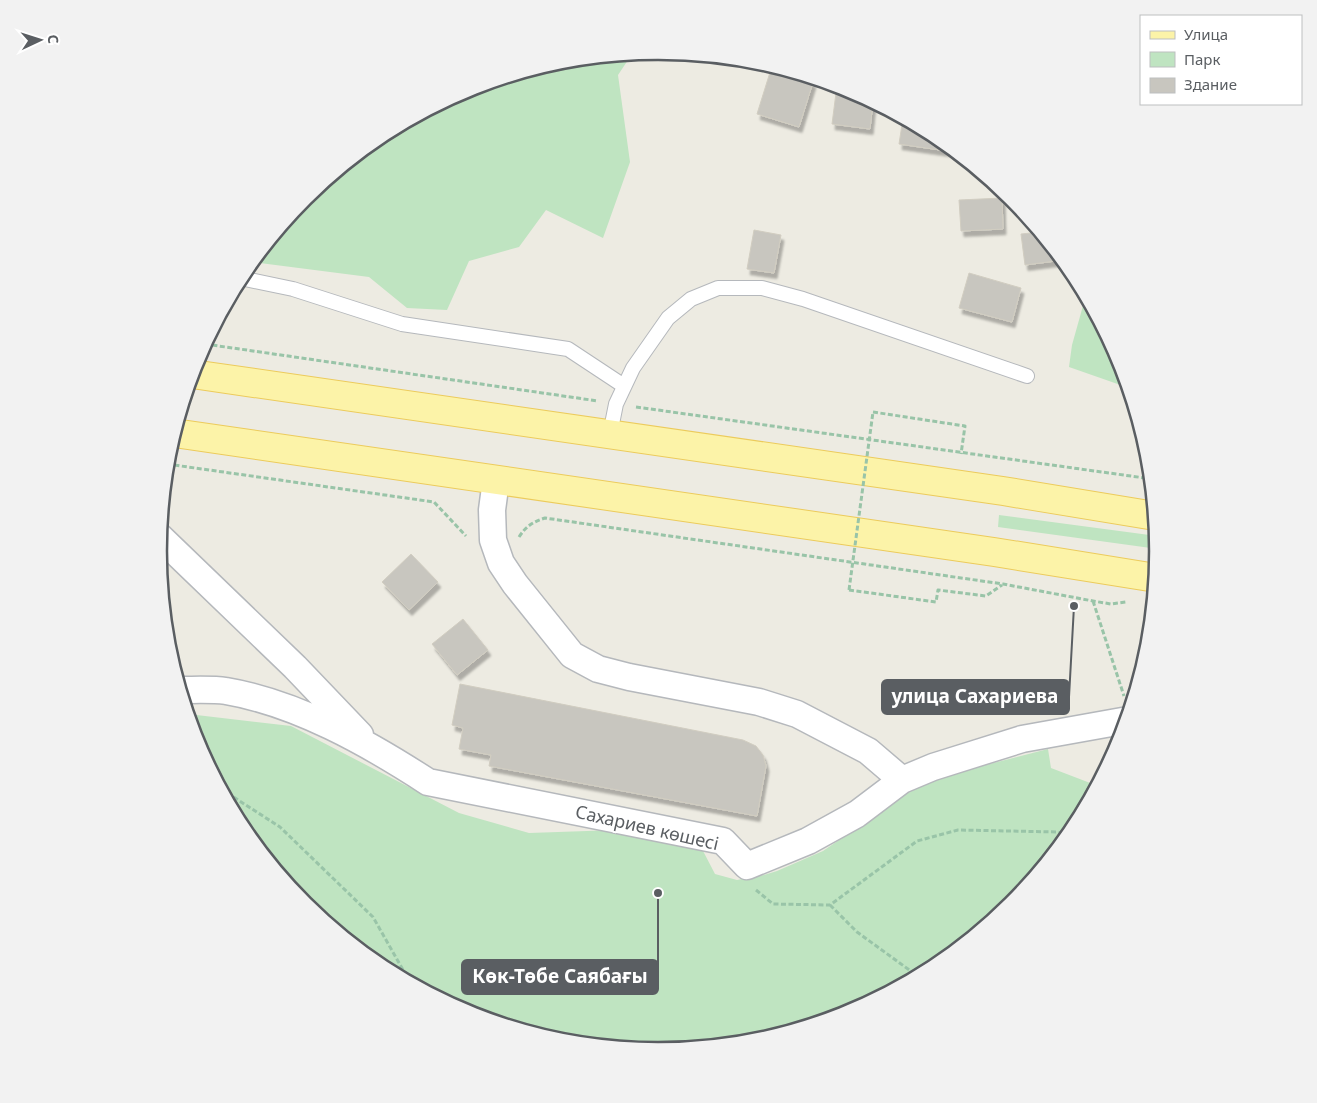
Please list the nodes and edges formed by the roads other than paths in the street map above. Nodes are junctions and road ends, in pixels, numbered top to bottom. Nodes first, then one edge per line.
1 (249, 280) edge
2 (200, 375) edge
3 (1027, 376) dead end
4 (624, 386) junction
5 (181, 434) edge
6 (610, 434) junction
7 (496, 480) junction
8 (1149, 515) edge
9 (167, 544) edge
10 (1149, 577) edge
11 (187, 690) edge
12 (1123, 713) edge
13 (372, 748) junction
14 (902, 780) junction

1 - 4 lane
2 - 6 main road
3 - 4 lane
4 - 6 lane
5 - 7 main road
6 - 8 main road
7 - 10 main road
7 - 14 street
9 - 13 street
11 - 13 street, Сахариев көшесі
12 - 14 street
13 - 14 street, Сахариев көшесі

